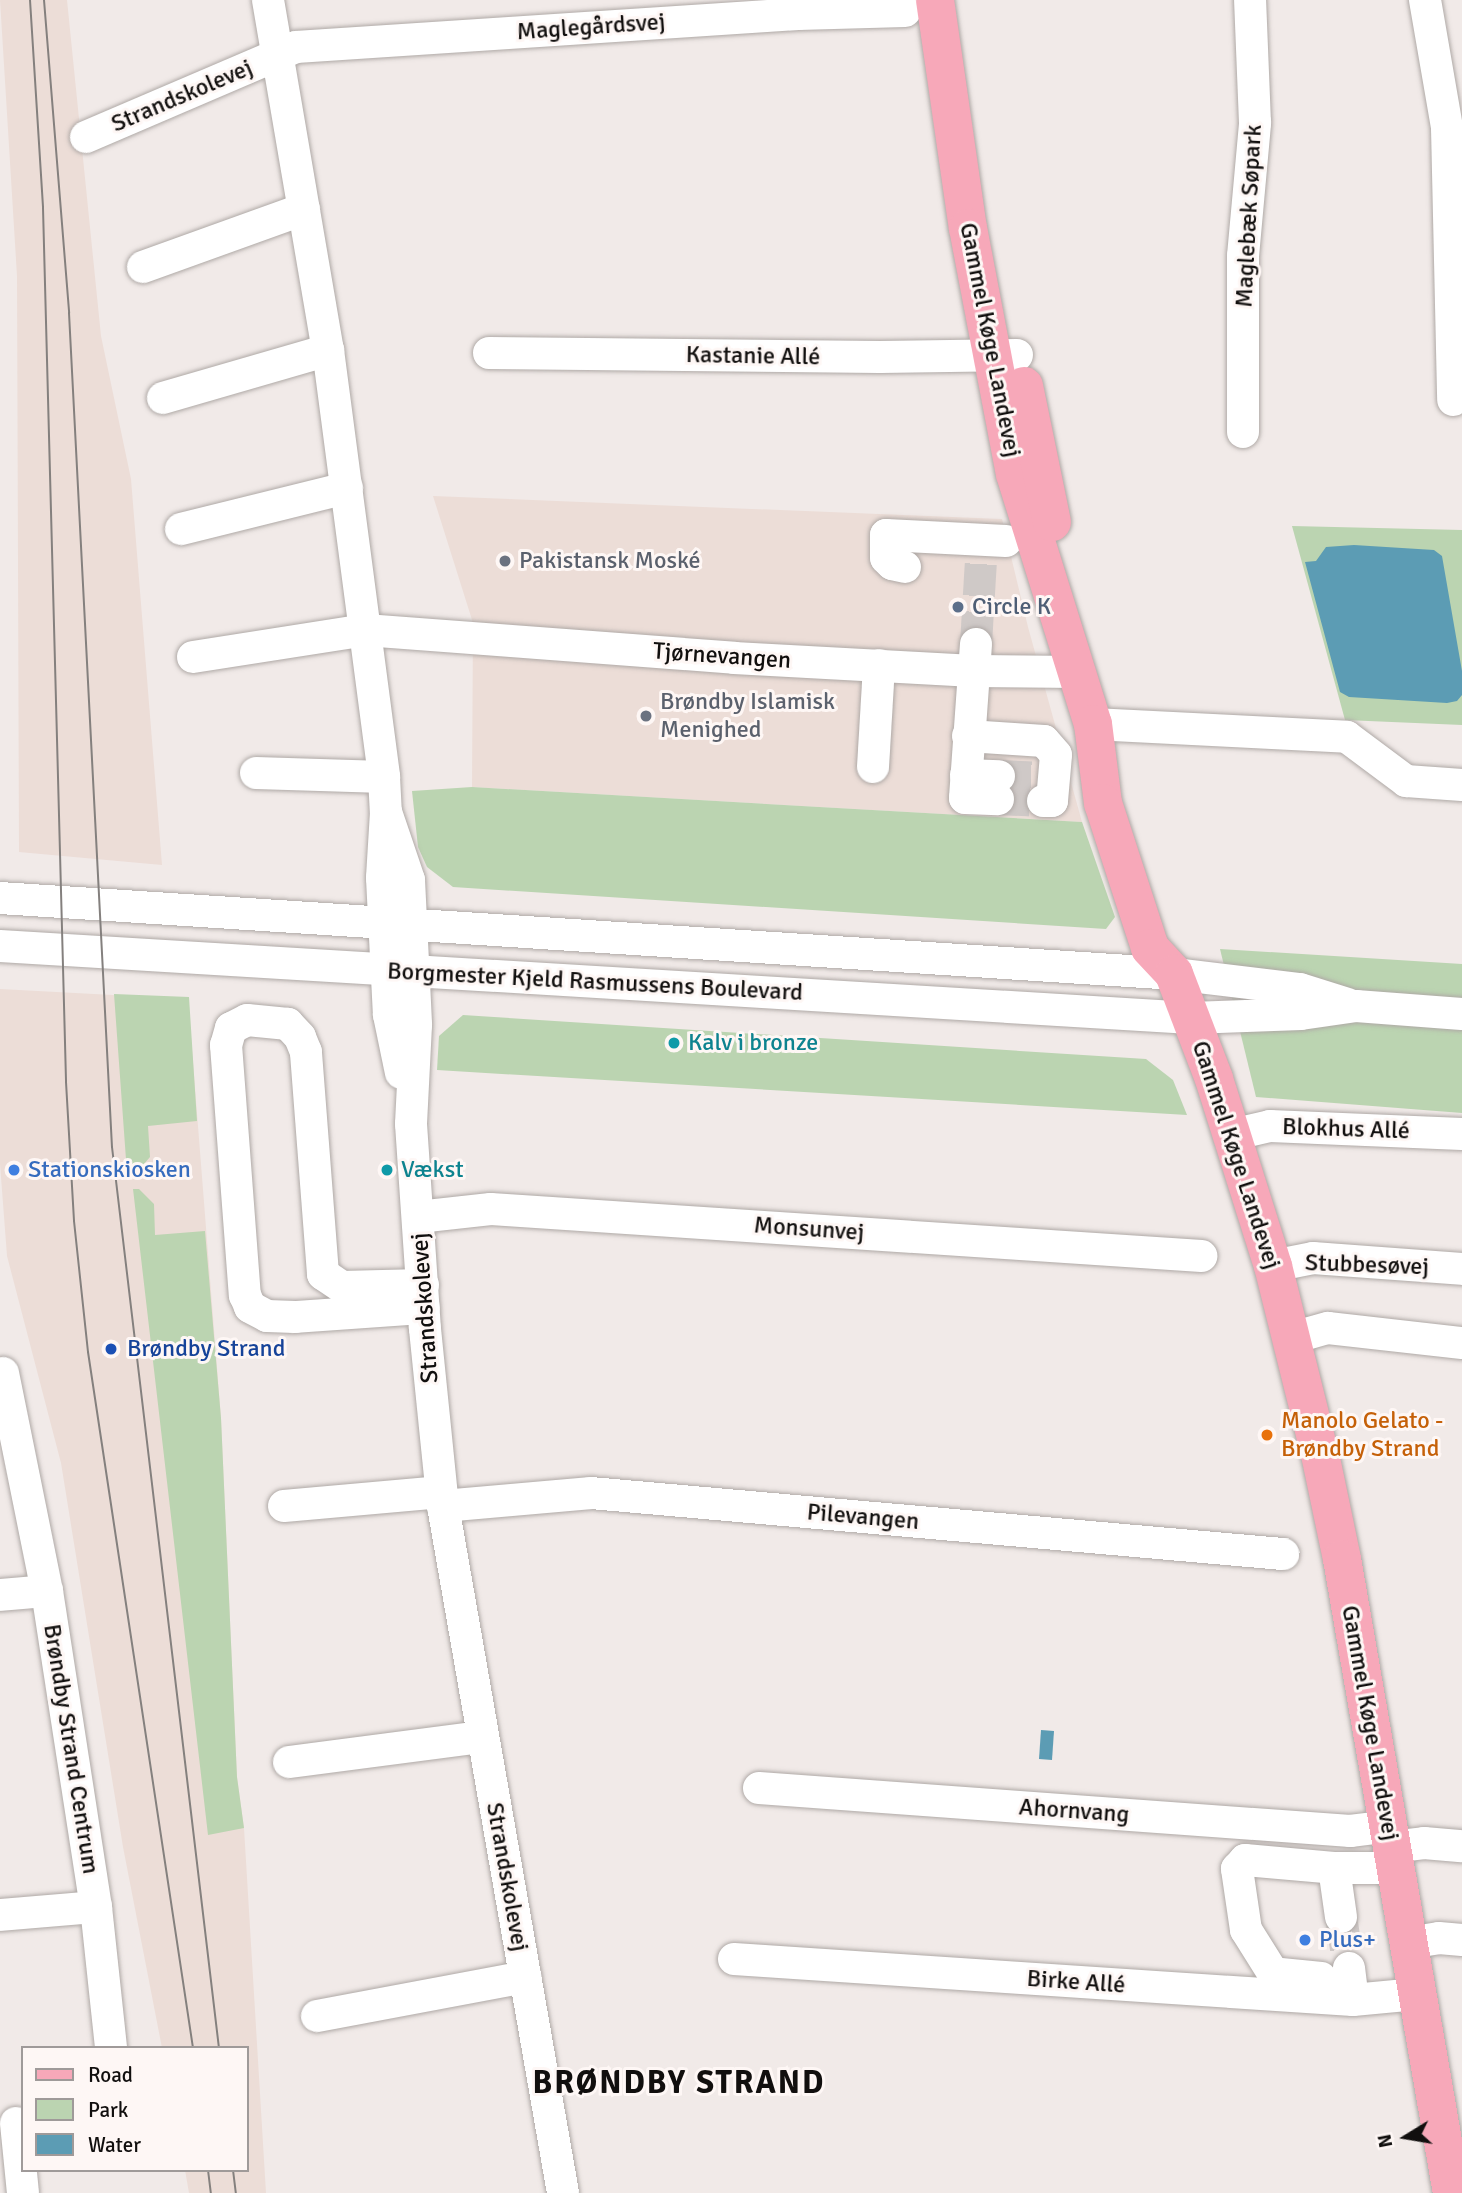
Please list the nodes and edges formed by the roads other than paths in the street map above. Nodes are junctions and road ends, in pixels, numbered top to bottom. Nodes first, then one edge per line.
1 (268, 0) edge
2 (962, 0) edge
3 (1250, 0) edge
4 (1425, 0) edge
5 (920, 6) edge
6 (678, 11) edge
7 (278, 54) junction
8 (86, 137) dead end
9 (304, 209) junction
10 (143, 267) dead end
11 (328, 349) junction
12 (489, 352) dead end
13 (1004, 356) junction
14 (163, 398) dead end
15 (1453, 400) dead end
16 (1243, 432) dead end
17 (347, 488) junction
18 (181, 529) dead end
19 (1019, 533) junction
20 (981, 560) dead end
21 (905, 567) dead end
22 (365, 630) junction
23 (193, 657) dead end
24 (975, 657) junction
25 (879, 665) junction
26 (1079, 672) junction
27 (1095, 734) junction
28 (968, 736) junction
29 (873, 767) dead end
30 (256, 773) dead end
31 (384, 777) junction
32 (1462, 785) edge
33 (999, 788) tunnel mouth
34 (0, 898) edge
35 (398, 924) junction
36 (0, 946) edge
37 (400, 971) junction
38 (1174, 974) junction
39 (1356, 1006) junction
40 (1462, 1013) edge
41 (1191, 1018) junction
42 (1462, 1133) edge
43 (1231, 1135) junction
44 (418, 1217) junction
45 (1201, 1256) dead end
46 (1273, 1266) junction
47 (1462, 1269) edge
48 (323, 1274) junction
49 (423, 1296) junction
50 (311, 1315) junction
51 (1292, 1338) junction
52 (1462, 1343) edge
53 (3, 1373) dead end
54 (7, 1426) edge
55 (442, 1499) junction
56 (284, 1506) dead end
57 (1283, 1554) dead end
58 (47, 1591) junction
59 (0, 1595) edge
60 (481, 1737) junction
61 (289, 1762) dead end
62 (759, 1788) dead end
63 (1462, 1846) edge
64 (1392, 1847) junction
65 (1334, 1868) junction
66 (96, 1907) junction
67 (0, 1915) edge
68 (1341, 1917) tunnel mouth
69 (1462, 1940) edge
70 (1408, 1943) junction
71 (734, 1959) dead end
72 (524, 1977) junction
73 (1351, 1983) junction
74 (1417, 1994) junction
75 (317, 2016) dead end
76 (111, 2046) edge
77 (1450, 2110) edge
78 (13, 2124) edge
79 (16, 2172) edge
80 (563, 2193) edge
81 (1452, 2193) edge

1 - 7 street, Strandskolevej
2 - 13 main road, Gammel Køge Landevej
3 - 16 street, Maglebæk Søpark
4 - 15 street
5 - 6 street, Maglegårdsvej
5 - 13 main road, Gammel Køge Landevej
6 - 7 street, Maglegårdsvej
7 - 8 street, Strandskolevej
7 - 9 street, Strandskolevej
9 - 10 street
9 - 11 street, Strandskolevej
11 - 14 street
11 - 17 street, Strandskolevej
12 - 13 street, Kastanie Allé
13 - 19 main road, Gammel Køge Landevej
13 - 26 main road, Gammel Køge Landevej
17 - 18 street
17 - 22 street, Strandskolevej
19 - 20 street
19 - 21 street
19 - 26 main road, Gammel Køge Landevej
22 - 23 street
22 - 25 street, Tjørnevangen
22 - 31 street, Strandskolevej
24 - 25 street, Tjørnevangen
24 - 26 street, Tjørnevangen
24 - 28 street
25 - 29 street
26 - 27 main road, Gammel Køge Landevej
27 - 28 street
27 - 32 street
27 - 38 main road, Gammel Køge Landevej
28 - 33 street
30 - 31 street
31 - 35 street, Strandskolevej
34 - 35 street, Borgmester Kjeld Rasmussens Boulevard
35 - 37 street, Strandskolevej
35 - 38 street, Borgmester Kjeld Rasmussens Boulevard
36 - 37 street, Borgmester Kjeld Rasmussens Boulevard
37 - 41 street, Borgmester Kjeld Rasmussens Boulevard
37 - 44 street, Strandskolevej
38 - 39 street, Borgmester Kjeld Rasmussens Boulevard
38 - 41 main road, Gammel Køge Landevej
39 - 40 street
39 - 41 street, Borgmester Kjeld Rasmussens Boulevard
41 - 43 main road, Gammel Køge Landevej
42 - 43 street, Blokhus Allé
43 - 46 main road, Gammel Køge Landevej
44 - 45 street, Monsunvej
44 - 49 street, Strandskolevej
46 - 47 street, Stubbesøvej
46 - 51 main road, Gammel Køge Landevej
48 - 49 street
48 - 50 street
48 - 50 street
49 - 50 street
49 - 55 street, Strandskolevej
51 - 52 street
51 - 64 main road, Gammel Køge Landevej
53 - 54 street, Brøndby Strand Centrum
54 - 58 street, Brøndby Strand Centrum
55 - 56 street
55 - 57 street, Pilevangen
55 - 60 street, Strandskolevej
58 - 59 street, Brøndby Strand Centrum
58 - 66 street, Brøndby Strand Centrum
60 - 61 street
60 - 72 street, Strandskolevej
62 - 64 street, Ahornvang
63 - 64 street
64 - 65 street
64 - 70 main road, Gammel Køge Landevej
65 - 68 street
65 - 73 street
66 - 67 street, Brøndby Strand Centrum
66 - 76 street, Brøndby Strand Centrum
69 - 70 street
70 - 74 main road, Gammel Køge Landevej
71 - 73 street, Birke Allé
72 - 75 street, Strandskolevej
72 - 80 street, Strandskolevej
73 - 74 street, Birke Allé
74 - 77 main road, Gammel Køge Landevej
77 - 81 main road, Gammel Køge Landevej
78 - 79 street

